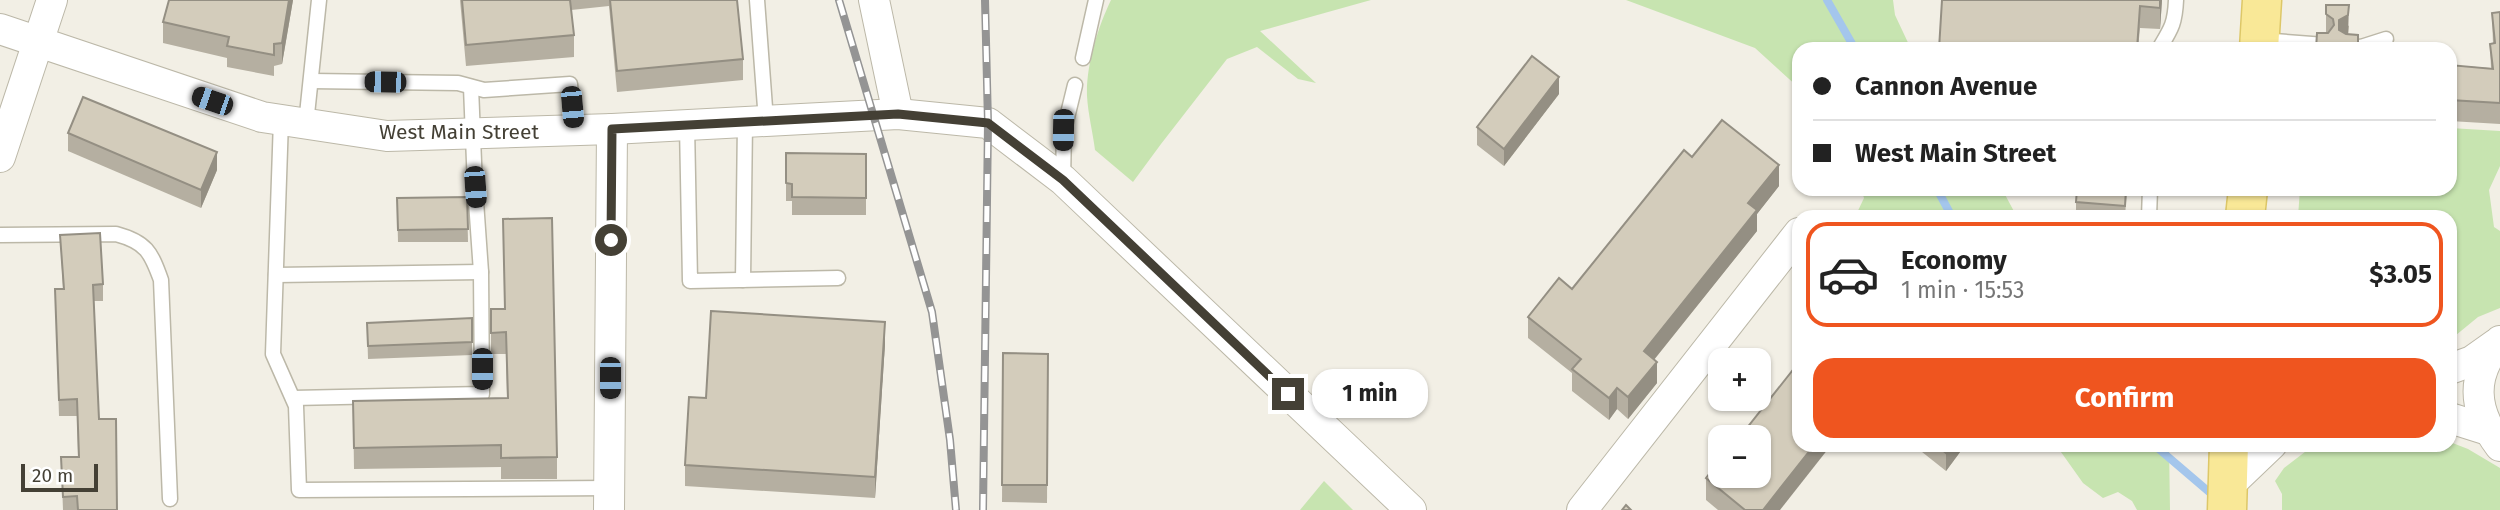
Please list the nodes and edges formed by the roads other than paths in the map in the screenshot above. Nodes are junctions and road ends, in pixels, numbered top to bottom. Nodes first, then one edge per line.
1 (52, 0) edge
2 (319, 0) edge
3 (757, 0) edge
4 (874, 0) edge
5 (1096, 0) edge
6 (2176, 0) edge
7 (2262, 0) edge
8 (0, 29) edge
9 (2386, 39) dead end
10 (40, 42) junction
11 (2164, 42) edge
12 (2259, 42) edge
13 (2377, 42) edge
14 (1083, 58) dead end
15 (311, 81) junction
16 (1075, 85) dead end
17 (471, 87) junction
18 (898, 114) junction
19 (294, 122) junction
20 (756, 122) junction
21 (687, 125) junction
22 (612, 129) junction
23 (574, 131) junction
24 (473, 134) junction
25 (0, 157) edge
26 (1063, 180) junction
27 (0, 235) edge
28 (1792, 242) edge
29 (481, 272) junction
30 (276, 275) junction
31 (838, 278) dead end
32 (743, 280) junction
33 (2500, 341) edge
34 (2457, 366) edge
35 (293, 398) junction
36 (2457, 421) edge
37 (2494, 438) edge
38 (2229, 452) edge
39 (2265, 452) edge
40 (170, 499) dead end
41 (609, 499) edge
42 (2227, 499) edge
43 (1411, 510) edge
44 (1582, 510) edge

1 - 10 street
2 - 15 lane
3 - 20 lane
4 - 18 street
5 - 14 lane
6 - 11 lane
7 - 12 main road
8 - 10 street, West Main Street
9 - 13 lane
10 - 19 street, West Main Street
10 - 25 street
15 - 17 lane
15 - 19 lane
16 - 26 lane
17 - 23 lane
17 - 24 lane
18 - 20 street, West Main Street
18 - 26 street, West Main Street
19 - 24 street, West Main Street
19 - 30 lane
20 - 21 street, West Main Street
20 - 32 lane
21 - 22 street, West Main Street
21 - 32 lane
22 - 23 street, West Main Street
22 - 41 street
23 - 24 street, West Main Street
24 - 29 lane
26 - 43 street, West Main Street
27 - 40 lane
28 - 44 street
29 - 30 lane
29 - 35 lane
30 - 35 lane
31 - 32 lane
33 - 34 street
33 - 37 street
35 - 41 lane
36 - 37 street
38 - 42 main road
39 - 42 street

